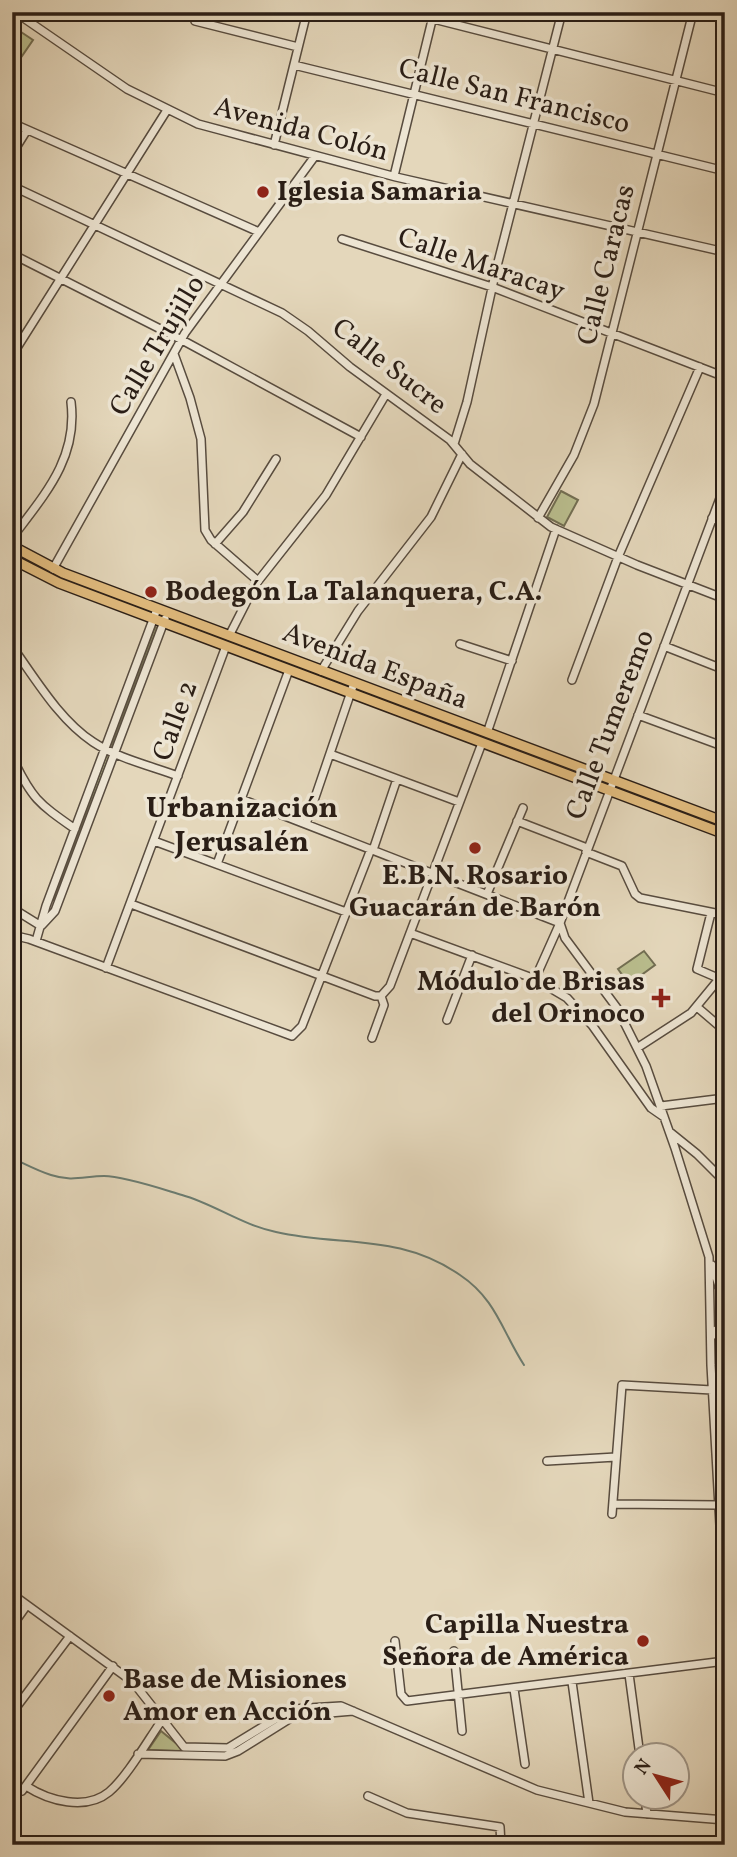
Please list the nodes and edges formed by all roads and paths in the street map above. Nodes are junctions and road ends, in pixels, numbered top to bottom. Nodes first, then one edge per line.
1 (15, 12) edge
2 (306, 12) edge
3 (406, 12) edge
4 (562, 12) edge
5 (693, 12) edge
6 (433, 16) edge
7 (195, 21) dead end
8 (298, 47) junction
9 (553, 50) junction
10 (294, 65) junction
11 (674, 81) junction
12 (725, 93) edge
13 (414, 94) junction
14 (167, 110) junction
15 (12, 123) edge
16 (534, 124) junction
17 (27, 130) junction
18 (274, 145) junction
19 (12, 153) edge
20 (656, 153) junction
21 (315, 156) junction
22 (725, 171) edge
23 (128, 174) junction
24 (394, 176) junction
25 (12, 186) edge
26 (513, 204) junction
27 (96, 226) junction
28 (259, 232) junction
29 (636, 232) junction
30 (342, 239) dead end
31 (725, 252) edge
32 (12, 254) edge
33 (62, 278) junction
34 (219, 285) junction
35 (492, 287) junction
36 (612, 334) junction
37 (182, 340) junction
38 (13, 354) edge
39 (174, 354) junction
40 (700, 367) junction
41 (725, 377) edge
42 (386, 394) junction
43 (71, 401) dead end
44 (361, 437) junction
45 (454, 444) junction
46 (462, 454) junction
47 (276, 459) dead end
48 (724, 486) edge
49 (538, 517) junction
50 (712, 518) junction
51 (725, 523) edge
52 (556, 529) junction
53 (12, 538) edge
54 (215, 544) junction
55 (12, 547) edge
56 (618, 557) junction
57 (12, 559) edge
58 (53, 569) junction
59 (258, 581) junction
60 (687, 585) junction
61 (725, 599) edge
62 (160, 616) junction
63 (229, 636) junction
64 (460, 644) dead end
65 (226, 646) junction
66 (664, 646) junction
67 (16, 652) dead end
68 (512, 660) junction
69 (289, 670) junction
70 (725, 670) edge
71 (321, 671) junction
72 (572, 680) dead end
73 (354, 683) junction
74 (350, 693) junction
75 (638, 715) junction
76 (487, 733) junction
77 (482, 743) junction
78 (725, 747) edge
79 (105, 749) junction
80 (115, 752) junction
81 (330, 754) junction
82 (12, 757) edge
83 (178, 776) junction
84 (397, 779) junction
85 (613, 780) junction
86 (609, 790) junction
87 (241, 799) junction
88 (459, 802) junction
89 (523, 808) dead end
90 (517, 821) junction
91 (725, 822) edge
92 (306, 824) junction
93 (75, 829) junction
94 (725, 834) edge
95 (154, 841) junction
96 (372, 850) junction
97 (587, 850) junction
98 (217, 864) junction
99 (433, 873) junction
100 (487, 894) junction
101 (131, 904) junction
102 (12, 908) edge
103 (346, 912) junction
104 (710, 912) junction
105 (725, 915) edge
106 (559, 923) junction
107 (41, 926) junction
108 (410, 933) junction
109 (12, 935) edge
110 (36, 941) junction
111 (472, 955) junction
112 (106, 968) junction
113 (321, 976) junction
114 (536, 979) junction
115 (722, 980) edge
116 (382, 996) junction
117 (697, 1007) junction
118 (447, 1020) dead end
119 (725, 1031) edge
120 (372, 1038) dead end
121 (637, 1048) junction
122 (725, 1098) edge
123 (661, 1106) junction
124 (664, 1117) junction
125 (670, 1132) junction
126 (725, 1182) edge
127 (709, 1257) junction
128 (725, 1304) edge
129 (725, 1329) edge
130 (711, 1337) junction
131 (712, 1390) junction
132 (616, 1457) junction
133 (547, 1461) dead end
134 (613, 1504) junction
135 (718, 1505) junction
136 (612, 1514) dead end
137 (12, 1594) edge
138 (27, 1605) junction
139 (725, 1614) edge
140 (12, 1626) edge
141 (69, 1636) junction
142 (395, 1641) dead end
143 (454, 1651) dead end
144 (725, 1661) edge
145 (113, 1666) junction
146 (629, 1674) junction
147 (572, 1682) junction
148 (514, 1689) junction
149 (458, 1696) junction
150 (353, 1711) junction
151 (12, 1713) edge
152 (162, 1720) junction
153 (462, 1731) dead end
154 (638, 1742) edge
155 (138, 1754) junction
156 (525, 1764) dead end
157 (368, 1796) dead end
158 (589, 1803) junction
159 (647, 1814) joint
160 (725, 1820) edge
161 (501, 1845) edge

1 - 14 street, Avenida Colón
2 - 8 street
3 - 6 street
4 - 9 street
5 - 11 street, Calle Caracas
6 - 9 street
6 - 13 street
7 - 8 street
8 - 10 street
9 - 11 street
9 - 16 street
10 - 13 street, Calle San Francisco
10 - 18 street
11 - 12 street
11 - 20 street, Calle Caracas
13 - 16 street, Calle San Francisco
13 - 24 street
14 - 18 street, Avenida Colón
14 - 23 street
15 - 17 street
16 - 20 street, Calle San Francisco
16 - 26 street
17 - 19 street
17 - 23 street
18 - 21 street, Avenida Colón
20 - 22 street, Calle San Francisco
20 - 29 street, Calle Caracas
21 - 24 street, Avenida Colón
21 - 28 street, Calle Trujillo
23 - 27 street
23 - 28 street
24 - 26 street, Avenida Colón
25 - 27 street, Calle Sucre
26 - 29 street, Avenida Colón
26 - 35 street
27 - 33 street
27 - 34 street, Calle Sucre
28 - 34 street, Calle Trujillo
29 - 31 street, Avenida Colón
29 - 36 street, Calle Caracas
30 - 35 street, Calle Maracay
32 - 33 street
33 - 37 street
33 - 38 street
34 - 37 street, Calle Trujillo
34 - 42 street, Calle Sucre
35 - 36 street, Calle Maracay
35 - 45 street
36 - 40 street, Calle Maracay
36 - 49 street, Calle Caracas
37 - 39 street, Calle Trujillo
37 - 44 street
39 - 54 street
39 - 58 street, Calle Trujillo
40 - 41 street, Calle Maracay
40 - 56 street
42 - 44 street
42 - 45 street, Calle Sucre
43 - 53 street
44 - 59 street
45 - 46 street, Calle Sucre
46 - 49 street, Calle Sucre
46 - 71 street
47 - 54 street
48 - 50 street, Calle Tumeremo
49 - 52 street, Calle Sucre
50 - 51 street
50 - 60 street, Calle Tumeremo
52 - 56 street, Calle Sucre
52 - 68 street
54 - 59 street
55 - 58 main road, Avenida España
56 - 60 street, Calle Sucre
56 - 72 street
57 - 62 main road, Avenida España
58 - 62 main road, Avenida España
59 - 63 street
60 - 61 street, Calle Sucre
60 - 66 street, Calle Tumeremo
62 - 63 main road, Avenida España
62 - 65 main road, Avenida España
62 - 79 street
62 - 80 street
63 - 71 main road, Avenida España
64 - 68 street
65 - 69 main road, Avenida España
65 - 83 street, Calle 2
66 - 70 street
66 - 75 street, Calle Tumeremo
67 - 79 street
68 - 76 street
69 - 74 main road, Avenida España
69 - 87 street
71 - 73 main road, Avenida España
73 - 74 street
73 - 76 main road, Avenida España
74 - 77 main road, Avenida España
74 - 81 street
75 - 78 street
75 - 85 street, Calle Tumeremo
76 - 85 main road, Avenida España
77 - 86 main road, Avenida España
77 - 88 street
79 - 80 street
79 - 93 street
80 - 83 street
80 - 107 street
81 - 84 street
81 - 92 street
82 - 93 street
83 - 95 street, Calle 2
84 - 88 street
84 - 96 street
85 - 86 street, Calle Tumeremo
85 - 91 main road, Avenida España
86 - 94 main road, Avenida España
86 - 97 street, Calle Tumeremo
87 - 92 street
87 - 98 street
88 - 99 street
89 - 90 street
90 - 97 street
90 - 100 street
92 - 96 street
93 - 107 street
95 - 98 street
95 - 101 street, Calle 2
96 - 99 street
96 - 103 street
97 - 104 street
97 - 106 street, Calle Tumeremo
98 - 103 street
99 - 100 street
99 - 108 street
100 - 106 street
101 - 112 street, Calle 2
101 - 113 street
102 - 107 street
103 - 113 street
104 - 105 street
104 - 115 street
106 - 114 street, Calle Tumeremo
106 - 121 street
107 - 110 street
108 - 111 street
108 - 116 street
109 - 110 street
110 - 112 street
111 - 114 street
111 - 118 street
112 - 113 street
113 - 116 street
114 - 124 street
115 - 117 street
116 - 120 street
117 - 119 street
117 - 121 street
121 - 123 street
122 - 123 street
123 - 124 street
124 - 125 street
125 - 126 street
125 - 127 street
127 - 128 street
127 - 130 street
129 - 130 street
130 - 131 street
131 - 132 street
131 - 135 street
132 - 133 street
132 - 134 street
134 - 135 street
134 - 136 street
135 - 139 street
137 - 138 street
138 - 140 street
138 - 141 street
141 - 145 street
141 - 151 street
142 - 149 street
143 - 149 street
144 - 146 street
145 - 152 street
145 - 155 street
146 - 147 street
146 - 154 street
147 - 148 street
147 - 158 street
148 - 149 street
148 - 156 street
149 - 153 street
150 - 152 street
150 - 155 street
150 - 158 street
152 - 155 street
157 - 161 street
158 - 159 street
159 - 160 street

